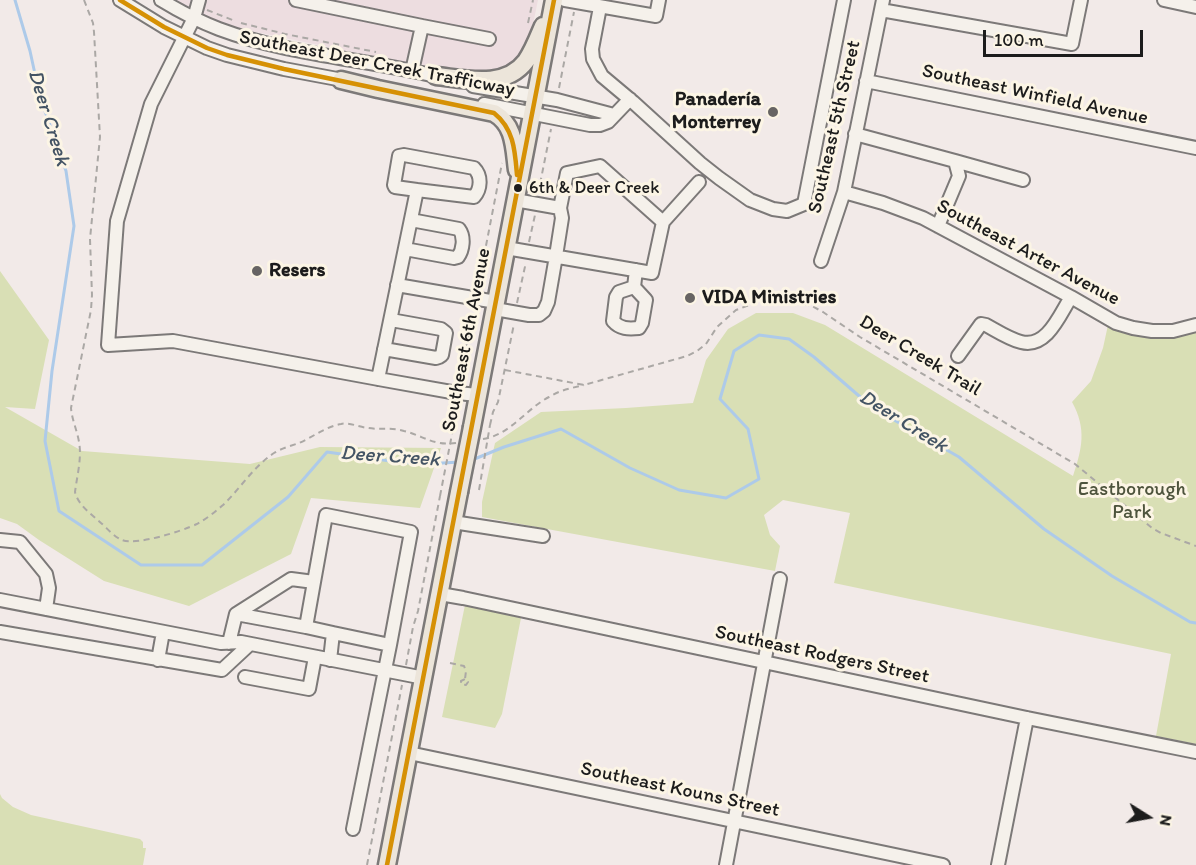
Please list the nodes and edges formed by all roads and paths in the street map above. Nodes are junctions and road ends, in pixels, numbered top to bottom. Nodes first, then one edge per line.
1 (84, 0) edge
2 (120, 0) edge
3 (161, 0) edge
4 (301, 0) edge
5 (533, 0) edge
6 (659, 0) edge
7 (844, 0) edge
8 (1081, 0) edge
9 (1164, 0) edge
10 (557, 2) edge
11 (198, 3) edge
12 (882, 5) edge
13 (600, 7) junction
14 (1196, 7) edge
15 (194, 18) junction
16 (528, 23) dead end
17 (422, 26) junction
18 (184, 38) junction
19 (489, 39) dead end
20 (379, 52) dead end
21 (412, 71) junction
22 (436, 76) junction
23 (341, 80) junction
24 (866, 81) junction
25 (536, 96) junction
26 (630, 99) junction
27 (532, 114) junction
28 (614, 115) junction
29 (855, 134) junction
30 (1196, 148) edge
31 (956, 161) junction
32 (502, 163) dead end
33 (1023, 180) dead end
34 (699, 182) dead end
35 (518, 183) junction
36 (417, 190) junction
37 (843, 192) junction
38 (515, 200) junction
39 (560, 208) junction
40 (411, 220) junction
41 (663, 222) junction
42 (938, 226) junction
43 (506, 248) junction
44 (405, 249) junction
45 (556, 256) junction
46 (820, 261) dead end
47 (636, 270) junction
48 (398, 285) junction
49 (633, 287) dead end
50 (1071, 297) junction
51 (476, 299) junction
52 (495, 305) junction
53 (391, 320) junction
54 (1196, 325) edge
55 (384, 349) junction
56 (958, 356) dead end
57 (505, 370) dead end
58 (378, 379) junction
59 (584, 385) junction
60 (458, 393) junction
61 (478, 395) junction
62 (490, 425) dead end
63 (476, 433) junction
64 (458, 442) dead end
65 (478, 490) dead end
66 (440, 496) dead end
67 (453, 522) junction
68 (543, 536) dead end
69 (0, 540) edge
70 (1196, 546) edge
71 (780, 579) dead end
72 (314, 582) junction
73 (440, 594) junction
74 (0, 600) edge
75 (46, 609) junction
76 (236, 614) junction
77 (306, 627) junction
78 (0, 632) edge
79 (163, 632) junction
80 (333, 633) junction
81 (230, 643) junction
82 (250, 644) junction
83 (390, 645) junction
84 (315, 657) junction
85 (158, 660) junction
86 (330, 660) junction
87 (450, 663) dead end
88 (764, 663) junction
89 (384, 670) junction
90 (245, 677) dead end
91 (424, 678) junction
92 (465, 679) dead end
93 (1027, 718) junction
94 (1196, 752) edge
95 (409, 753) junction
96 (734, 822) junction
97 (353, 829) dead end
98 (387, 865) edge
99 (726, 865) edge
100 (943, 865) edge
101 (998, 865) edge

1 - 64 path
2 - 18 street, Southeast Deer Creek Trafficway
3 - 15 street, Southeast Deer Creek Trafficway
4 - 17 street
5 - 16 path
6 - 13 street
7 - 26 street
8 - 12 street
9 - 14 street
10 - 13 street
10 - 22 main road
10 - 25 main road, Southeast 6th Avenue
11 - 15 street
11 - 20 path
12 - 24 street, Southeast 5th Street
13 - 26 street
15 - 18 street
15 - 21 street, Southeast Deer Creek Trafficway
17 - 19 street
17 - 21 street
18 - 23 street, Southeast Deer Creek Trafficway
18 - 58 street
21 - 22 street, Southeast Deer Creek Trafficway
22 - 25 street, Southeast Deer Creek Trafficway
23 - 27 street, Southeast Deer Creek Trafficway
23 - 35 main road
24 - 29 street, Southeast 5th Street
24 - 30 street, Southeast Winfield Avenue
25 - 27 main road, Southeast 6th Avenue
25 - 28 street, Southeast Deer Creek Trafficway
26 - 28 street
27 - 28 street, Southeast Deer Creek Trafficway
27 - 35 main road, Southeast 6th Avenue
29 - 31 street
29 - 37 street, Southeast 5th Street
31 - 33 street
31 - 42 street
32 - 51 path
34 - 41 street
35 - 38 main road, Southeast 6th Avenue
36 - 36 street
36 - 40 street
37 - 42 street, Southeast Arter Avenue
37 - 46 street, Southeast 5th Street
38 - 39 street
38 - 43 main road, Southeast 6th Avenue
39 - 41 street
39 - 45 street
40 - 44 street
40 - 44 street
41 - 47 street
42 - 50 street, Southeast Arter Avenue
43 - 45 street
43 - 52 main road, Southeast 6th Avenue
44 - 48 street
45 - 47 street
45 - 52 street
47 - 49 street
48 - 51 street
48 - 53 street
50 - 54 street, Southeast Arter Avenue
50 - 56 street
51 - 52 street
51 - 60 path
52 - 61 main road, Southeast 6th Avenue
53 - 55 street
53 - 55 street
55 - 58 street
57 - 59 path, Deer Creek Trail
58 - 60 street
59 - 63 path, Deer Creek Trail
59 - 70 path, Deer Creek Trail
60 - 61 street
60 - 66 path, bridge
61 - 63 main road, Southeast 6th Avenue
62 - 65 path, bridge
63 - 67 main road, Southeast 6th Avenue, bridge
67 - 68 street
67 - 73 main road, Southeast 6th Avenue
69 - 75 street
71 - 88 street
72 - 76 street
72 - 77 street
72 - 83 street
73 - 88 street, Southeast Rodgers Street
73 - 91 main road, Southeast 6th Avenue
74 - 75 street
75 - 79 street
76 - 77 street
76 - 81 street
77 - 80 street
78 - 85 street
79 - 81 street
79 - 85 street
80 - 83 street
80 - 86 street
81 - 82 street
82 - 84 street
82 - 85 street
83 - 89 street
84 - 86 street
84 - 90 street
86 - 89 street
87 - 92 path
88 - 93 street, Southeast Rodgers Street
88 - 96 street
89 - 91 street
89 - 97 street
91 - 95 main road, Southeast 6th Avenue
93 - 94 street, Southeast Rodgers Street
93 - 101 street
95 - 96 street, Southeast Kouns Street
95 - 98 main road, Southeast 6th Avenue
96 - 99 street
96 - 100 street, Southeast Kouns Street

